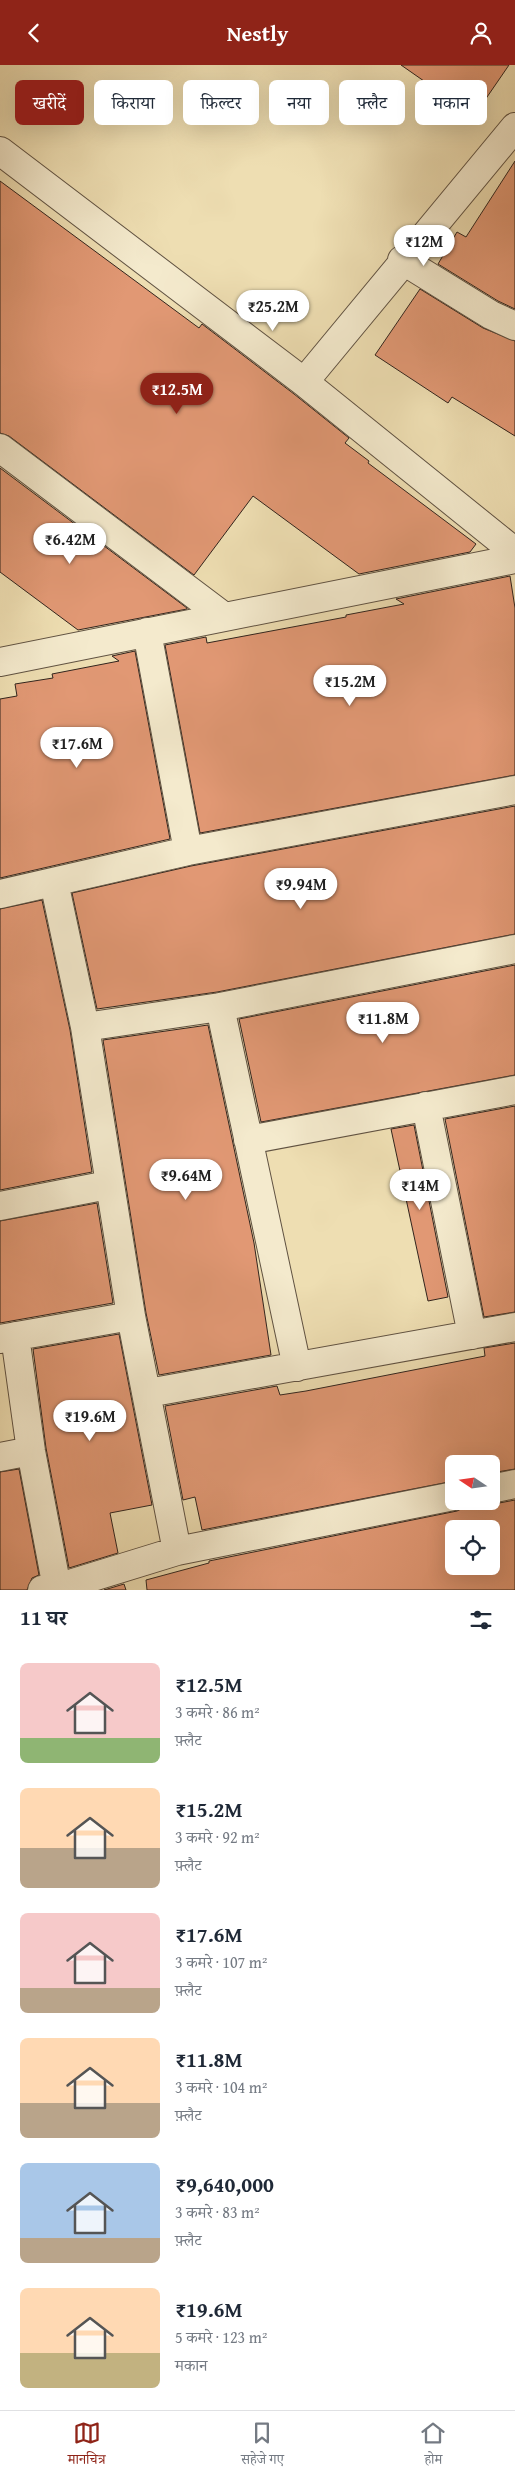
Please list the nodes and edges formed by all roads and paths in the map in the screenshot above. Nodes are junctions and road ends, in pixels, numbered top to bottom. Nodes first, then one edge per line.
1 (515, 127) edge
2 (0, 151) edge
3 (402, 260) junction
4 (515, 326) edge
5 (304, 382) junction
6 (0, 448) edge
7 (515, 552) edge
8 (515, 559) edge
9 (223, 616) junction
10 (147, 632) junction
11 (0, 662) edge
12 (515, 790) edge
13 (188, 851) junction
14 (54, 882) junction
15 (0, 894) edge
16 (515, 949) edge
17 (220, 1007) junction
18 (85, 1027) junction
19 (515, 1090) edge
20 (426, 1106) junction
21 (248, 1141) junction
22 (108, 1185) junction
23 (0, 1206) edge
24 (131, 1315) junction
25 (515, 1327) edge
26 (472, 1335) junction
27 (8, 1338) edge
28 (297, 1367) junction
29 (148, 1393) junction
30 (31, 1451) junction
31 (0, 1457) edge
32 (515, 1485) edge
33 (500, 1488) edge
34 (445, 1498) edge
35 (177, 1551) junction
36 (50, 1589) edge

1 - 3 street
2 - 5 street
3 - 4 street
3 - 5 street
5 - 7 street
6 - 9 street
8 - 9 street
9 - 10 street
10 - 11 street
10 - 13 street
12 - 13 street
13 - 14 street
14 - 15 street
14 - 18 street
16 - 17 street
17 - 18 street
17 - 21 street
18 - 22 street
19 - 20 street
20 - 21 street
20 - 26 street
21 - 28 street
22 - 23 street
22 - 24 street
24 - 27 street
24 - 29 street
25 - 26 street
26 - 28 street
27 - 30 street
28 - 29 street
29 - 35 street
30 - 31 street
30 - 36 street
32 - 33 street
34 - 35 street
35 - 36 street

